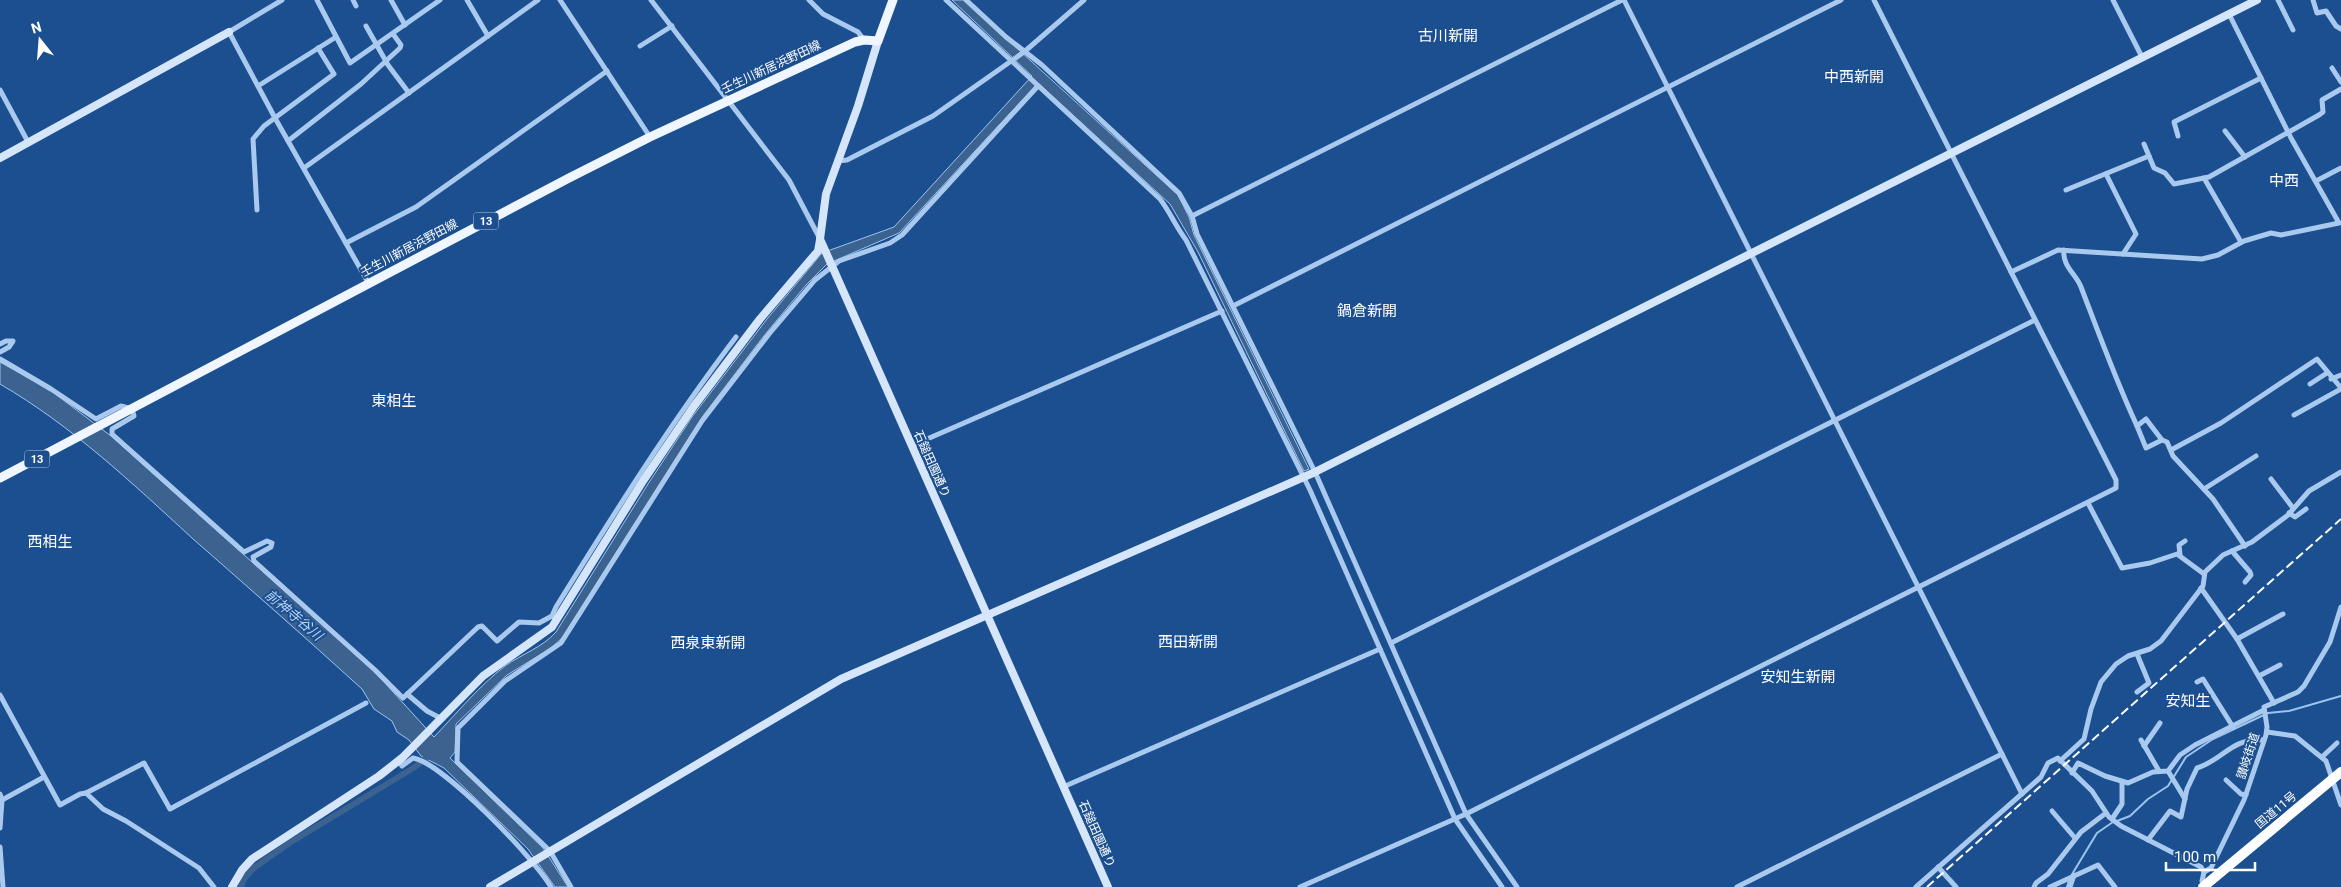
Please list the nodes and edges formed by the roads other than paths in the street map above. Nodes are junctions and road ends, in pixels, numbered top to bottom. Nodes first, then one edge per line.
1 (282, 0) edge
2 (317, 0) edge
3 (353, 0) edge
4 (392, 0) edge
5 (440, 0) edge
6 (467, 0) edge
7 (538, 0) edge
8 (560, 0) edge
9 (651, 0) edge
10 (809, 0) edge
11 (894, 0) edge
12 (946, 0) edge
13 (966, 0) edge
14 (1084, 0) edge
15 (1623, 0) edge
16 (1841, 0) edge
17 (1874, 0) edge
18 (2113, 0) edge
19 (2257, 0) edge
20 (2278, 0) edge
21 (2313, 0) edge
22 (356, 6) dead end
23 (2229, 14) junction
24 (405, 25) junction
25 (366, 26) dead end
26 (672, 26) junction
27 (2341, 29) edge
28 (2293, 30) dead end
29 (229, 32) junction
30 (393, 34) junction
31 (488, 36) junction
32 (336, 37) junction
33 (864, 40) junction
34 (878, 41) junction
35 (377, 45) junction
36 (640, 46) dead end
37 (318, 48) junction
38 (1024, 52) junction
39 (2142, 57) junction
40 (1012, 60) junction
41 (386, 62) junction
42 (2332, 68) dead end
43 (607, 71) junction
44 (2261, 78) junction
45 (2341, 82) edge
46 (258, 86) junction
47 (1038, 86) junction
48 (1667, 87) junction
49 (2341, 89) edge
50 (0, 90) edge
51 (409, 93) junction
52 (728, 100) junction
53 (274, 118) junction
54 (2225, 131) dead end
55 (2288, 132) junction
56 (2178, 136) dead end
57 (650, 137) junction
58 (288, 141) junction
59 (28, 142) junction
60 (2144, 144) dead end
61 (1951, 153) junction
62 (2149, 156) junction
63 (2245, 157) junction
64 (0, 158) edge
65 (837, 161) junction
66 (304, 168) junction
67 (2341, 168) edge
68 (2106, 174) junction
69 (2204, 178) junction
70 (2316, 181) junction
71 (2066, 190) dead end
72 (257, 210) dead end
73 (1192, 216) junction
74 (2340, 222) edge
75 (820, 239) junction
76 (2241, 242) junction
77 (346, 243) junction
78 (2064, 250) junction
79 (1751, 253) junction
80 (2123, 254) junction
81 (831, 266) junction
82 (2011, 272) junction
83 (369, 284) junction
84 (1232, 306) junction
85 (1222, 311) junction
86 (2035, 320) junction
87 (736, 337) dead end
88 (0, 344) edge
89 (0, 352) edge
90 (0, 359) edge
91 (2327, 374) junction
92 (2341, 375) edge
93 (2332, 379) junction
94 (2310, 384) dead end
95 (2341, 389) edge
96 (132, 409) junction
97 (2294, 415) dead end
98 (1834, 421) junction
99 (2137, 426) junction
100 (2162, 440) junction
101 (911, 446) junction
102 (2171, 450) junction
103 (2256, 456) dead end
104 (1314, 472) junction
105 (2341, 472) edge
106 (1304, 477) junction
107 (0, 478) edge
108 (2271, 479) dead end
109 (2204, 489) junction
110 (2088, 503) junction
111 (2306, 509) dead end
112 (2291, 511) junction
113 (2185, 541) dead end
114 (2245, 546) junction
115 (2232, 551) junction
116 (2180, 555) junction
117 (2204, 574) junction
118 (2245, 582) dead end
119 (1918, 587) junction
120 (2201, 588) junction
121 (2341, 607) edge
122 (2283, 614) dead end
123 (987, 616) junction
124 (555, 618) junction
125 (2237, 639) junction
126 (1391, 643) junction
127 (1380, 649) junction
128 (2137, 654) junction
129 (2280, 665) dead end
130 (2259, 676) junction
131 (2197, 682) dead end
132 (2138, 692) dead end
133 (407, 694) junction
134 (0, 695) edge
135 (366, 703) dead end
136 (2274, 703) junction
137 (2264, 710) junction
138 (442, 719) junction
139 (2160, 723) dead end
140 (2233, 727) junction
141 (2267, 732) junction
142 (2141, 740) dead end
143 (2264, 740) junction
144 (2337, 743) dead end
145 (2144, 746) junction
146 (2002, 754) junction
147 (2322, 757) junction
148 (398, 761) junction
149 (2060, 761) junction
150 (2159, 771) junction
151 (2168, 771) junction
152 (2072, 773) junction
153 (2337, 775) edge
154 (44, 777) junction
155 (2226, 780) dead end
156 (2122, 782) junction
157 (1063, 787) junction
158 (86, 793) junction
159 (0, 794) edge
160 (2022, 794) junction
161 (2246, 795) junction
162 (2185, 799) junction
163 (2, 800) junction
164 (2341, 806) edge
165 (2052, 810) dead end
166 (2106, 813) junction
167 (1465, 815) junction
168 (1456, 819) junction
169 (2112, 819) junction
170 (0, 828) edge
171 (2075, 838) junction
172 (2148, 840) junction
173 (0, 847) edge
174 (549, 852) junction
175 (534, 861) junction
176 (1938, 868) junction
177 (2204, 872) junction
178 (2073, 877) junction
179 (2204, 886) edge
180 (3, 887) edge
181 (214, 887) edge
182 (232, 887) edge
183 (490, 887) edge
184 (551, 887) edge
185 (571, 887) edge
186 (1108, 887) edge
187 (1300, 887) edge
188 (1502, 887) edge
189 (1517, 887) edge
190 (1737, 887) edge
191 (1916, 887) edge
192 (1956, 887) edge
193 (2034, 887) edge
194 (2050, 887) edge
195 (2070, 887) edge
196 (2078, 887) edge
197 (2115, 887) edge

1 - 29 street
2 - 32 street
3 - 22 street
4 - 24 street
5 - 24 street
6 - 31 street
7 - 31 street
8 - 43 street
9 - 26 street
10 - 33 street
11 - 34 main road
12 - 40 street
13 - 38 street
14 - 38 street
15 - 48 street
15 - 73 street
16 - 48 street
17 - 61 street
18 - 39 street
19 - 23 street
20 - 28 street
21 - 27 street
23 - 39 street
23 - 44 street
24 - 30 street
25 - 35 street
26 - 36 street
26 - 52 street
29 - 46 street
29 - 59 street
30 - 35 street
30 - 41 street
31 - 51 street
32 - 35 street
32 - 37 street
33 - 34 main road, 壬生川新居浜野田線 / 13
33 - 52 main road, 壬生川新居浜野田線 / 13
34 - 65 street, 石鎚田園通り
35 - 41 street
37 - 46 street
37 - 53 street
38 - 40 street
38 - 73 street
39 - 61 street
40 - 47 street
40 - 65 street
41 - 51 street
41 - 58 street
42 - 45 street
43 - 57 street
43 - 77 street
44 - 55 street
44 - 56 street
46 - 53 street
47 - 81 street
47 - 85 street
48 - 79 street
48 - 84 street
49 - 55 street
50 - 59 street
51 - 66 street
52 - 57 main road, 壬生川新居浜野田線 / 13
52 - 75 street
53 - 58 street
53 - 72 street
54 - 63 street
55 - 63 street
55 - 70 street
57 - 83 main road, 壬生川新居浜野田線 / 13
58 - 66 street
59 - 64 street
60 - 62 street
61 - 79 street
61 - 82 street
62 - 68 street
62 - 69 street
63 - 69 street
65 - 75 street, 石鎚田園通り
66 - 77 street
67 - 70 street
68 - 71 street
68 - 80 street
69 - 76 street
70 - 74 street
73 - 84 street
74 - 76 street
75 - 81 street, 石鎚田園通り
75 - 124 street
76 - 80 street
77 - 83 street
78 - 80 street
78 - 82 street
78 - 99 street
79 - 98 street
79 - 104 street
81 - 101 street, 石鎚田園通り
81 - 174 street
82 - 86 street
83 - 96 main road, 壬生川新居浜野田線 / 13
84 - 104 street
85 - 101 street
85 - 106 street
86 - 98 street
86 - 110 street
87 - 124 street
88 - 89 street
90 - 96 street
91 - 93 street
91 - 94 street
91 - 102 street
92 - 93 street
93 - 95 street
95 - 97 street
96 - 107 main road, 壬生川新居浜野田線 / 13
96 - 133 street
98 - 119 street
98 - 126 street
99 - 100 street
99 - 100 street
100 - 102 street
101 - 123 street, 石鎚田園通り
102 - 109 street
103 - 109 street
104 - 106 street
104 - 126 street
105 - 112 street
106 - 123 street
106 - 127 street
108 - 112 street
109 - 114 street
110 - 116 street
110 - 119 street
111 - 112 street
112 - 114 street
113 - 116 street
114 - 115 street
115 - 117 street
115 - 118 street
116 - 117 street
117 - 120 street
119 - 146 street
119 - 167 street
120 - 125 street
120 - 128 street
121 - 136 street
122 - 125 street
123 - 157 street, 石鎚田園通り
123 - 174 street
124 - 133 street
124 - 138 street
125 - 130 street
126 - 167 street
127 - 157 street
127 - 168 street
128 - 132 street
128 - 149 street
129 - 130 street
130 - 136 street
131 - 140 street
133 - 138 street
134 - 154 street
135 - 158 street
136 - 137 street
137 - 140 street
137 - 141 street, 讃岐街道
138 - 148 street
139 - 145 street
140 - 151 street
141 - 143 street, 讃岐街道
141 - 147 street
142 - 145 street
143 - 161 street, 讃岐街道
143 - 162 street
144 - 147 street
145 - 150 street
146 - 160 street
146 - 190 street
147 - 153 street
148 - 175 street
148 - 182 street
149 - 152 street
149 - 160 street
150 - 151 street
150 - 156 street
151 - 162 street
152 - 156 street
152 - 166 street
153 - 164 street
153 - 179 highway, 国道11号
154 - 158 street
154 - 163 street
155 - 161 street
156 - 169 street
157 - 186 street, 石鎚田園通り
158 - 181 street
159 - 163 street
160 - 176 street
161 - 177 street, 讃岐街道
162 - 172 street
163 - 170 street
165 - 171 street
166 - 169 street
166 - 171 street
167 - 168 street
167 - 189 street
168 - 187 street
168 - 188 street
169 - 172 street
171 - 193 street
172 - 177 street
173 - 180 street
174 - 175 street
174 - 185 street
175 - 183 street
175 - 184 street
176 - 191 street
176 - 192 street
177 - 179 street
178 - 194 street
178 - 195 street
178 - 196 street
178 - 197 street

